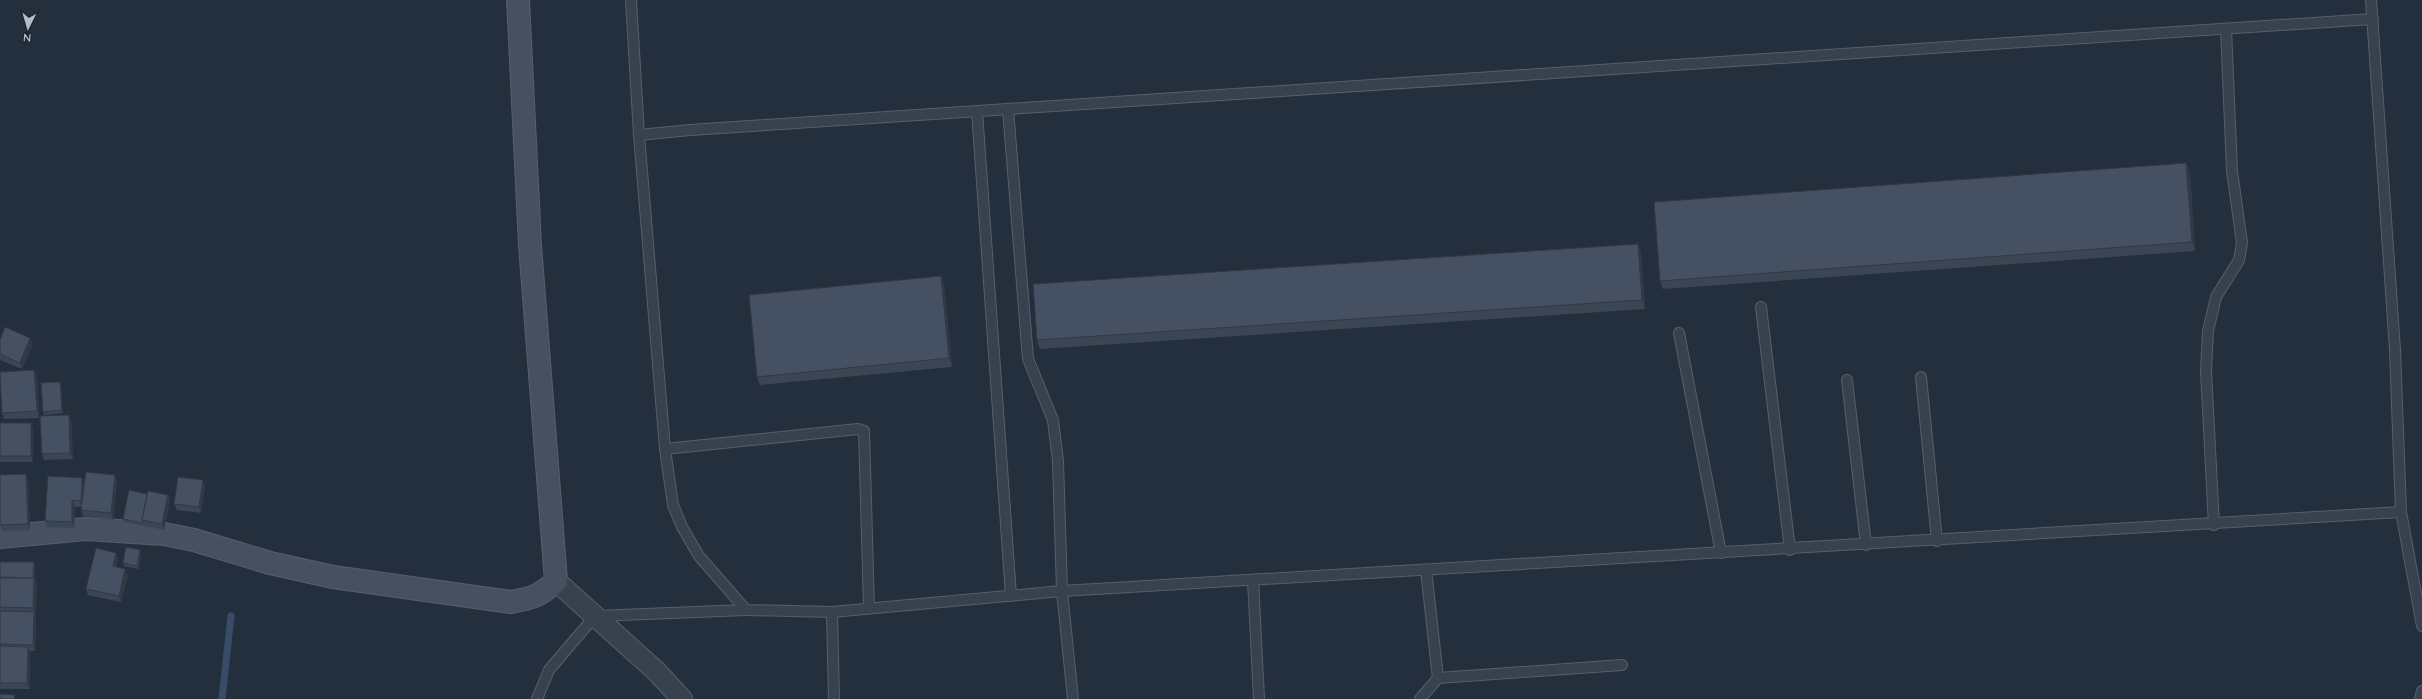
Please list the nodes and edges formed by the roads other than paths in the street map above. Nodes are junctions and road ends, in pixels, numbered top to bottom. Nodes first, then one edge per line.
1 (518, 0) edge
2 (631, 0) edge
3 (2371, 0) edge
4 (2373, 19) junction
5 (2226, 29) junction
6 (1008, 109) junction
7 (977, 112) junction
8 (639, 136) junction
9 (1761, 307) dead end
10 (1678, 333) dead end
11 (1921, 377) dead end
12 (1847, 380) dead end
13 (665, 449) junction
14 (2401, 512) junction
15 (2214, 525) junction
16 (0, 537) edge
17 (1937, 541) junction
18 (1866, 545) junction
19 (1790, 550) junction
20 (1720, 554) junction
21 (1426, 570) junction
22 (1253, 580) junction
23 (556, 581) junction
24 (1062, 591) junction
25 (1011, 596) junction
26 (869, 608) junction
27 (746, 610) junction
28 (832, 612) junction
29 (595, 616) junction
30 (2422, 626) edge
31 (1622, 665) dead end
32 (1438, 678) junction
33 (2422, 691) edge
34 (536, 699) edge
35 (682, 699) edge
36 (834, 699) edge
37 (1073, 699) edge
38 (1259, 699) edge
39 (1420, 699) edge
40 (2420, 699) edge

1 - 23 street
2 - 8 lane
3 - 4 lane
4 - 5 lane
4 - 14 lane
5 - 6 lane
5 - 15 lane
6 - 7 lane
6 - 24 lane
7 - 8 lane
7 - 25 lane
8 - 13 lane
9 - 19 lane
10 - 20 lane
11 - 17 lane
12 - 18 lane
13 - 26 lane
13 - 27 lane
14 - 15 lane
14 - 30 lane
15 - 17 lane
16 - 23 street
17 - 18 lane
18 - 19 lane
19 - 20 lane
20 - 21 lane
21 - 22 lane
21 - 32 lane
22 - 24 lane
22 - 38 lane
23 - 29 street
24 - 25 lane
24 - 37 lane
25 - 26 lane
26 - 28 lane
27 - 28 lane
27 - 29 lane
28 - 36 lane
29 - 34 lane
29 - 35 street
31 - 32 lane
32 - 39 lane
33 - 40 lane

